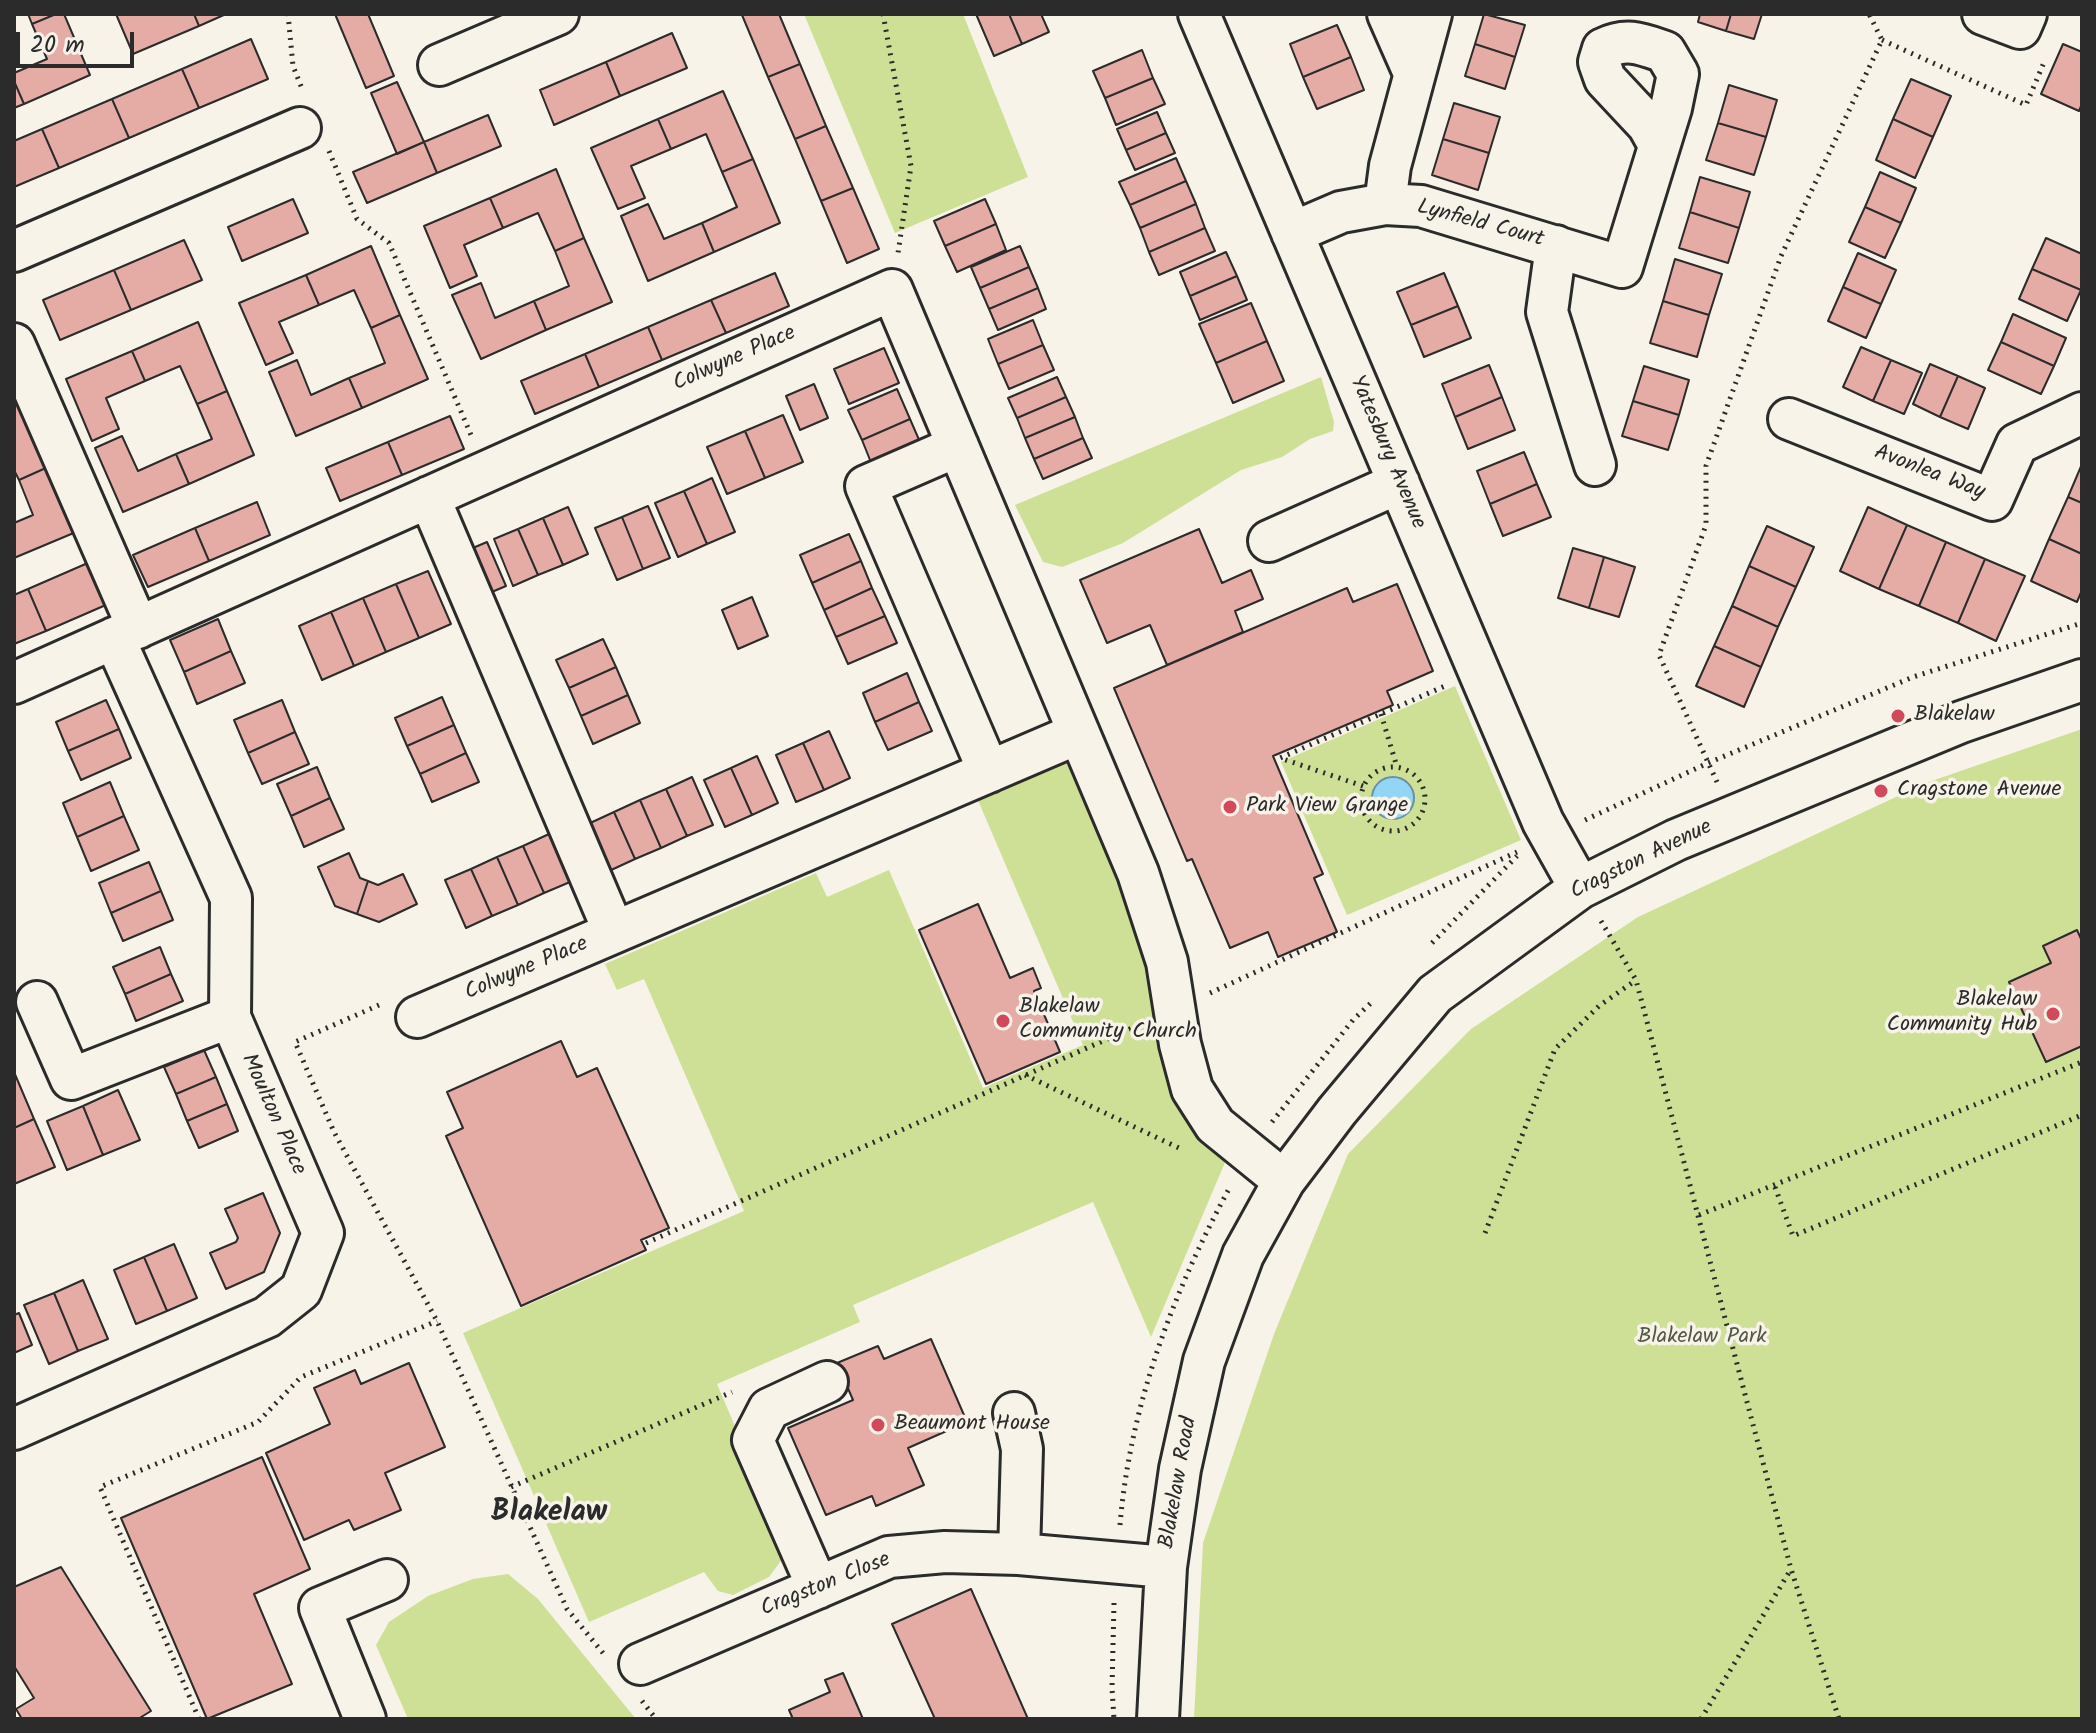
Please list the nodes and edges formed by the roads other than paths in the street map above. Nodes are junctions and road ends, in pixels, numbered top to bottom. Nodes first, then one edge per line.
1 (558, 14) edge
2 (1199, 14) edge
3 (1388, 14) edge
4 (1431, 14) edge
5 (1983, 14) edge
6 (2026, 14) edge
7 (439, 65) dead end
8 (1414, 73) junction
9 (311, 123) road end
10 (1658, 143) dead end
11 (1385, 204) junction
12 (1292, 233) junction
13 (1556, 246) junction
14 (14, 251) edge
15 (14, 344) edge
16 (2082, 413) edge
17 (1789, 419) dead end
18 (958, 446) junction
19 (1595, 465) dead end
20 (1399, 483) junction
21 (429, 497) junction
22 (1269, 541) dead end
23 (126, 633) junction
24 (2082, 680) edge
25 (14, 683) edge
26 (1079, 733) junction
27 (989, 772) junction
28 (1580, 888) junction
29 (614, 932) junction
30 (37, 1002) dead end
31 (230, 1017) junction
32 (417, 1017) road end
33 (1284, 1181) junction
34 (1243, 1255) joint
35 (827, 1382) dead end
36 (1014, 1413) dead end
37 (14, 1429) edge
38 (1019, 1554) junction
39 (1166, 1567) junction
40 (387, 1580) dead end
41 (818, 1588) junction
42 (630, 1674) road end
43 (365, 1719) edge
44 (1158, 1719) edge

1 - 7 street
2 - 12 street, Yatesbury Avenue
3 - 8 street
4 - 8 street
5 - 6 street
8 - 11 street
9 - 14 street
10 - 13 street, Lynfield Court
11 - 12 street, Lynfield Court
11 - 13 street, Lynfield Court
12 - 20 street, Yatesbury Avenue
13 - 19 street
15 - 23 street, Moulton Place
16 - 17 street, Avonlea Way
18 - 21 street, Colwyne Place
18 - 26 street
18 - 27 street
20 - 22 street
20 - 28 street, Yatesbury Avenue
21 - 23 street, Colwyne Place
21 - 29 street
23 - 25 street
23 - 31 street, Moulton Place
24 - 28 street, Cragston Avenue
26 - 27 street, Colwyne Place
26 - 33 street
27 - 29 street, Colwyne Place
28 - 33 street, Cragston Avenue
29 - 32 street, Colwyne Place
30 - 31 street
31 - 37 street, Moulton Place
33 - 34 street, Cragston Avenue
34 - 39 street, Blakelaw Road
35 - 41 street
36 - 38 street
38 - 39 street, Cragston Close
38 - 41 street, Cragston Close
39 - 44 street, Blakelaw Road
40 - 43 street
41 - 42 street, Cragston Close

